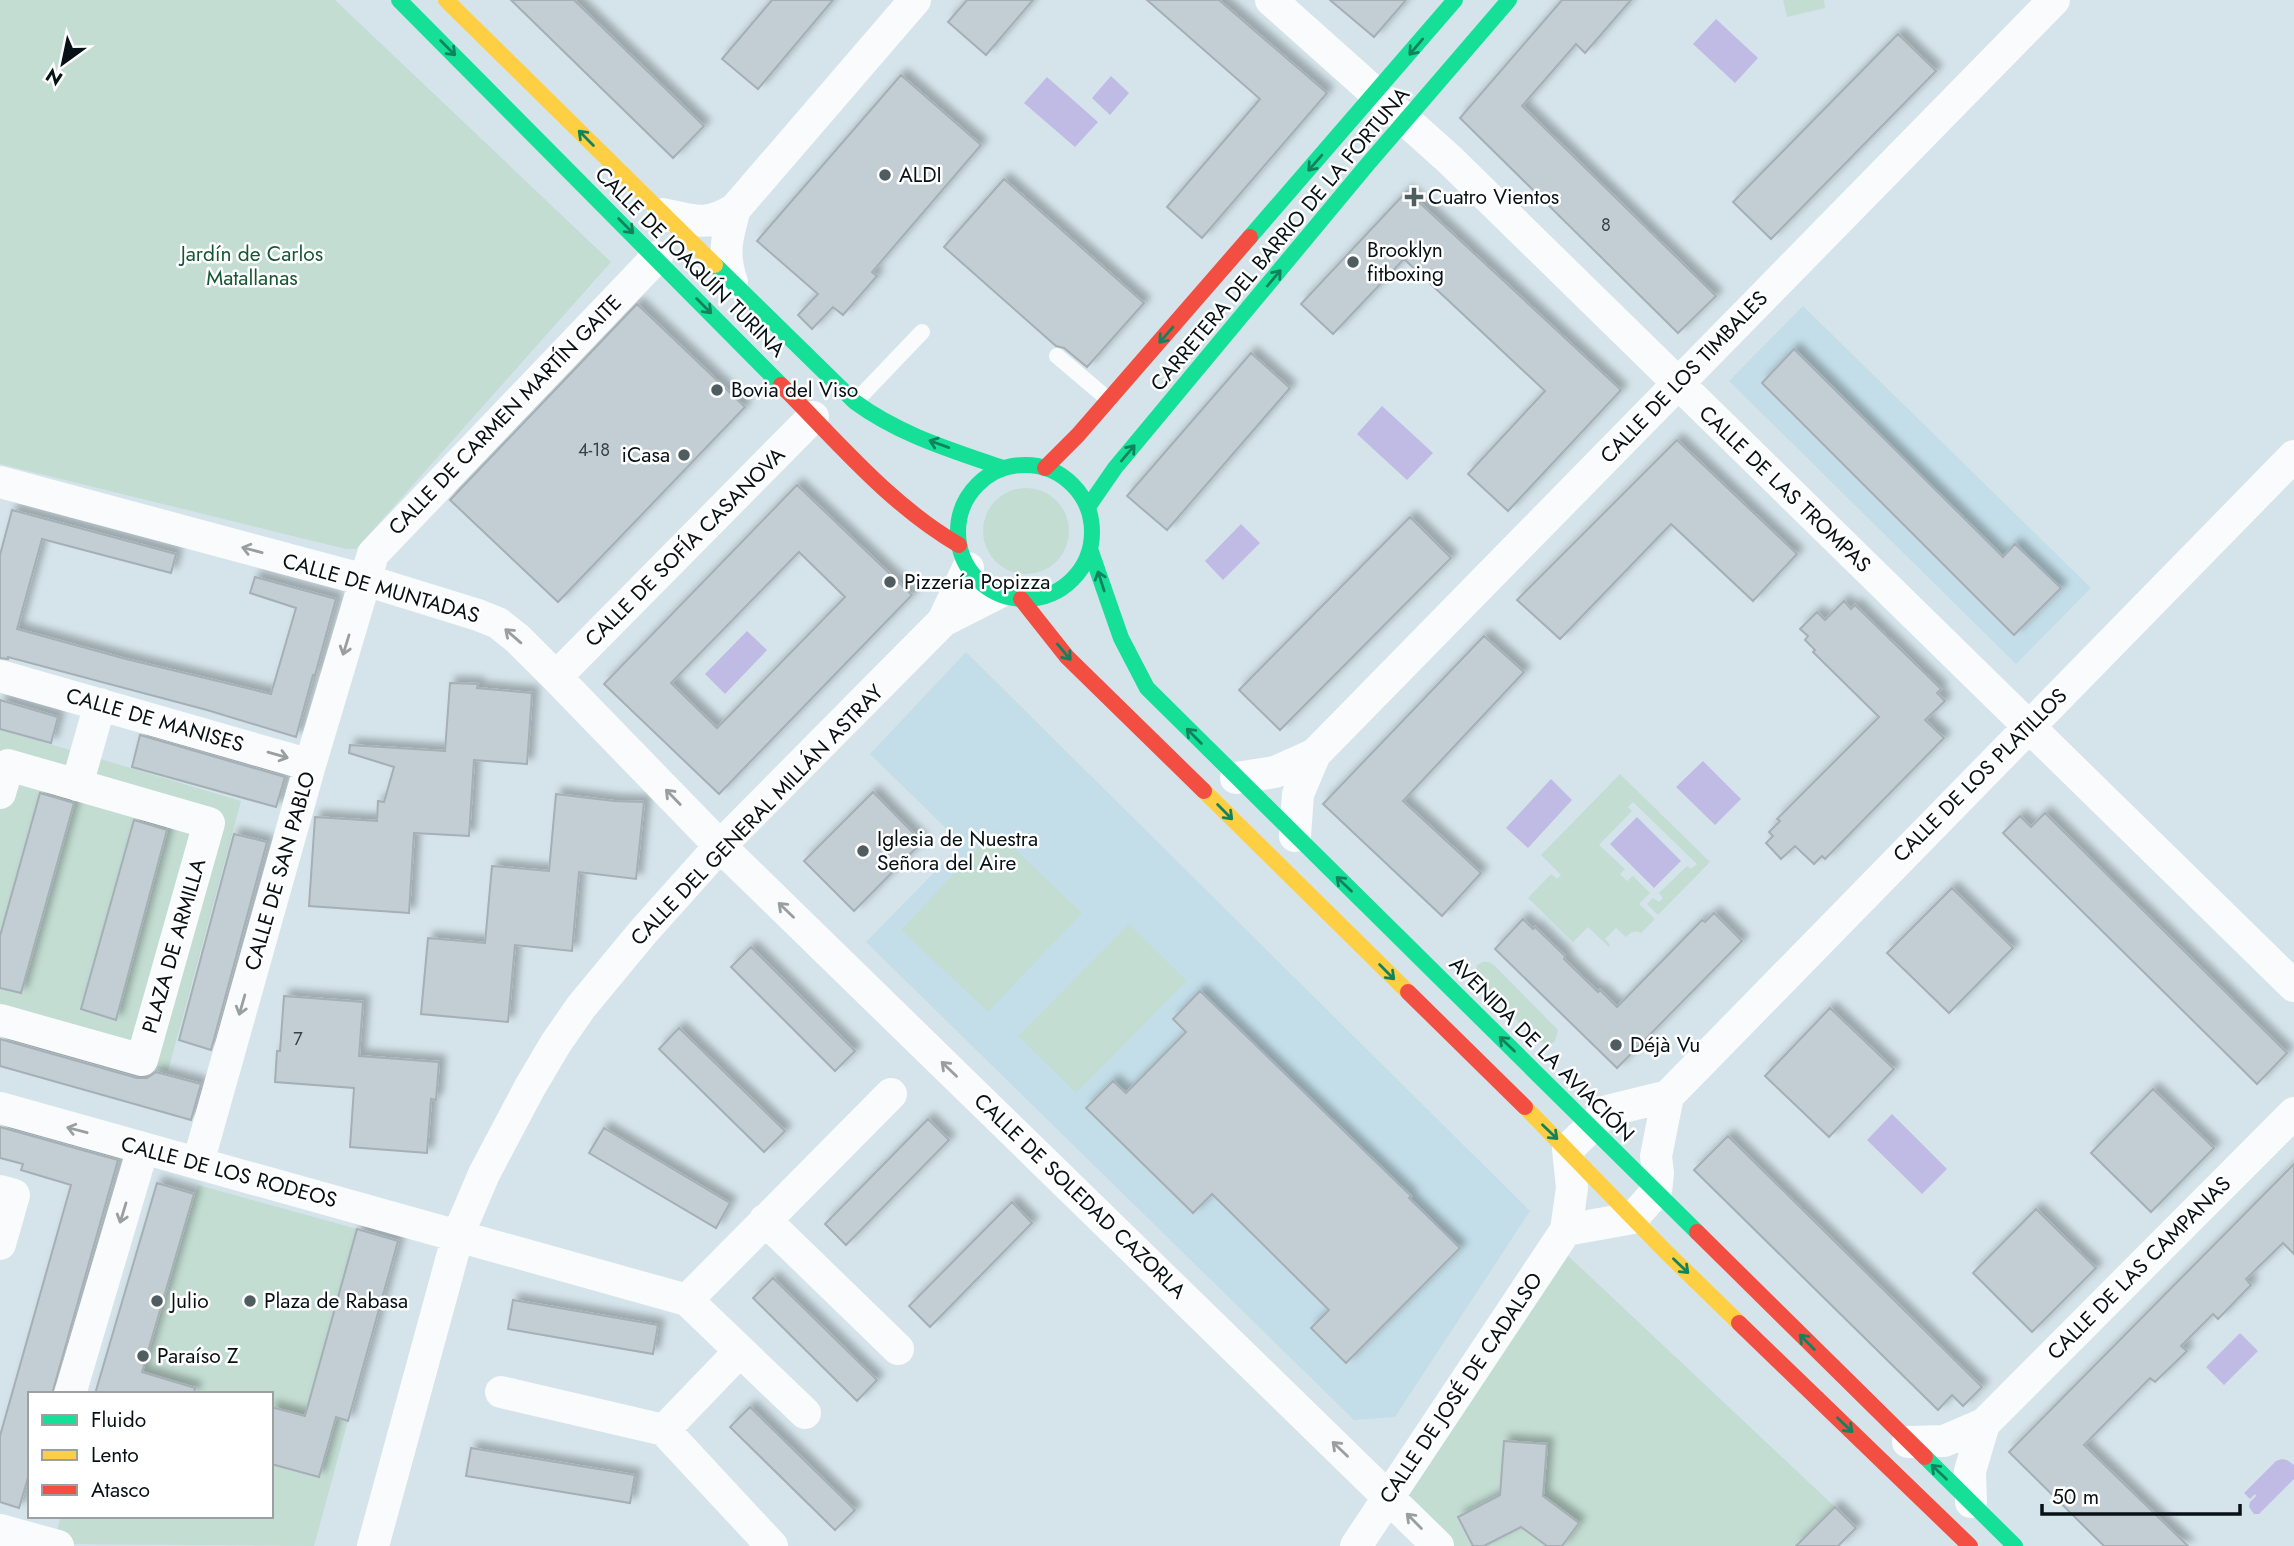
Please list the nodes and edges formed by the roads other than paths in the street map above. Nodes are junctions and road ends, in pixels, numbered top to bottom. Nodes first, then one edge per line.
1 (399, 0) edge
2 (446, 0) edge
3 (915, 0) edge
4 (1271, 0) edge
5 (1455, 0) edge
6 (1509, 0) edge
7 (2054, 0) edge
8 (1376, 93) junction
9 (1406, 120) junction
10 (736, 209) junction
11 (663, 214) junction
12 (656, 257) junction
13 (732, 282) junction
14 (922, 332) dead end
15 (1056, 356) dead end
16 (1677, 384) junction
17 (1108, 400) junction
18 (855, 402) junction
19 (813, 416) junction
20 (2294, 456) edge
21 (1003, 468) junction
22 (1045, 468) junction
23 (1, 487) edge
24 (1087, 508) junction
25 (1090, 549) junction
26 (964, 556) junction
27 (365, 580) junction
28 (1009, 596) junction
29 (943, 621) junction
30 (0, 676) edge
31 (556, 677) junction
32 (100, 704) junction
33 (2027, 726) junction
34 (1315, 754) junction
35 (310, 765) junction
36 (1236, 778) junction
37 (77, 785) junction
38 (0, 793) edge
39 (1295, 836) junction
40 (720, 846) junction
41 (2294, 986) edge
42 (0, 1020) edge
43 (891, 1094) dead end
44 (1668, 1096) junction
45 (0, 1108) edge
46 (2294, 1112) edge
47 (1599, 1118) junction
48 (143, 1148) junction
49 (1568, 1149) junction
50 (1656, 1156) junction
51 (198, 1163) junction
52 (0, 1191) edge
53 (1656, 1192) junction
54 (1633, 1218) junction
55 (765, 1220) junction
56 (1566, 1230) junction
57 (458, 1235) junction
58 (0, 1244) edge
59 (687, 1300) junction
60 (898, 1349) dead end
61 (740, 1351) junction
62 (71, 1392) edge
63 (501, 1392) dead end
64 (805, 1413) dead end
65 (1984, 1424) junction
66 (664, 1430) junction
67 (1908, 1442) junction
68 (1389, 1497) junction
69 (1971, 1502) junction
70 (21, 1532) edge
71 (58, 1546) edge
72 (373, 1546) edge
73 (772, 1546) edge
74 (1356, 1546) edge
75 (1438, 1546) edge
76 (1970, 1546) edge
77 (2015, 1546) edge

1 -> 12 main road, CALLE DE JOAQUÍN TURINA
11 -> 2 main road, CALLE DE JOAQUÍN TURINA
3 - 10 street
4 - 8 street, CALLE DE LAS TROMPAS
5 -> 8 main road, CARRETERA DEL BARRIO DE LA FORTUNA
6 - 9 main road, CARRETERA DEL BARRIO DE LA FORTUNA
7 - 16 street, CALLE DE LOS TIMBALES
8 - 9 street, CALLE DE LAS TROMPAS
8 -> 17 main road, CARRETERA DEL BARRIO DE LA FORTUNA
9 - 16 street, CALLE DE LAS TROMPAS
24 -> 9 main road, CARRETERA DEL BARRIO DE LA FORTUNA
10 - 11 street
10 - 13 street
11 - 13 main road, CALLE DE JOAQUÍN TURINA
12 -> 19 main road, CALLE DE JOAQUÍN TURINA
12 - 27 street, CALLE DE CARMEN MARTÍN GAITE
13 - 18 main road, CALLE DE JOAQUÍN TURINA
14 - 18 lane
15 - 17 lane
16 - 33 street, CALLE DE LAS TROMPAS
16 - 34 street, CALLE DE LOS TIMBALES
17 - 22 main road, CARRETERA DEL BARRIO DE LA FORTUNA
21 -> 18 main road, CALLE DE JOAQUÍN TURINA
19 - 26 main road, CALLE DE JOAQUÍN TURINA
19 - 31 street, CALLE DE SOFÍA CASANOVA
20 - 33 street, CALLE DE LOS PLATILLOS
21 - 22 main road
21 - 26 main road
22 - 24 main road
27 -> 23 street, CALLE DE MUNTADAS
24 - 25 main road
25 - 28 main road
36 -> 25 main road, AVENIDA DE LA AVIACIÓN
26 - 28 main road
26 - 29 street, CALLE DEL GENERAL MILLÁN ASTRAY
31 -> 27 street, CALLE DE MUNTADAS
27 -> 35 street, CALLE DE SAN PABLO
28 - 29 street, CALLE DEL GENERAL MILLÁN ASTRAY
28 -> 49 main road
29 - 40 street, CALLE DEL GENERAL MILLÁN ASTRAY
30 - 32 street, CALLE DE MANISES
40 -> 31 street, CALLE DE MUNTADAS
32 -> 35 street, CALLE DE MANISES
32 - 37 street
33 - 41 street, CALLE DE LAS TROMPAS
33 - 44 street, CALLE DE LOS PLATILLOS
34 - 36 street, CALLE DE LOS TIMBALES
34 - 39 street, CALLE DE LOS TIMBALES
35 -> 51 street, CALLE DE SAN PABLO
36 - 39 main road, AVENIDA DE LA AVIACIÓN
37 - 38 street, PLAZA DE ARMILLA
37 - 42 street, PLAZA DE ARMILLA
47 -> 39 main road, AVENIDA DE LA AVIACIÓN
40 - 57 street, CALLE DEL GENERAL MILLÁN ASTRAY
68 -> 40 street, CALLE DE SOLEDAD CAZORLA
43 - 55 street
44 - 47 street
44 - 50 street
48 -> 45 street, CALLE DE LOS RODEOS
46 - 65 street, CALLE DE LAS CAMPANAS
47 - 49 street
47 - 50 street
47 - 53 main road, AVENIDA DE LA AVIACIÓN
48 - 51 street, CALLE DE LOS RODEOS
48 -> 62 street
49 - 54 main road
49 - 56 street, CALLE DE JOSÉ DE CADALSO
50 - 53 street
51 - 57 street, CALLE DE LOS RODEOS
52 - 58 street
53 - 54 street
67 -> 53 main road, AVENIDA DE LA AVIACIÓN
54 - 56 street
54 -> 76 main road
55 - 59 street
55 - 60 street
56 - 68 street, CALLE DE JOSÉ DE CADALSO
57 - 59 street
57 - 72 street, CALLE DEL GENERAL MILLÁN ASTRAY
59 - 61 street
61 - 64 street
61 - 66 street
63 - 66 street
65 - 67 street, CALLE DE LAS CAMPANAS
65 - 69 street, CALLE DE LAS CAMPANAS
66 - 73 street
69 -> 67 main road, AVENIDA DE LA AVIACIÓN
68 - 74 street, CALLE DE JOSÉ DE CADALSO
75 -> 68 street, CALLE DE SOLEDAD CAZORLA
69 - 77 main road, AVENIDA DE LA AVIACIÓN
70 - 71 street

